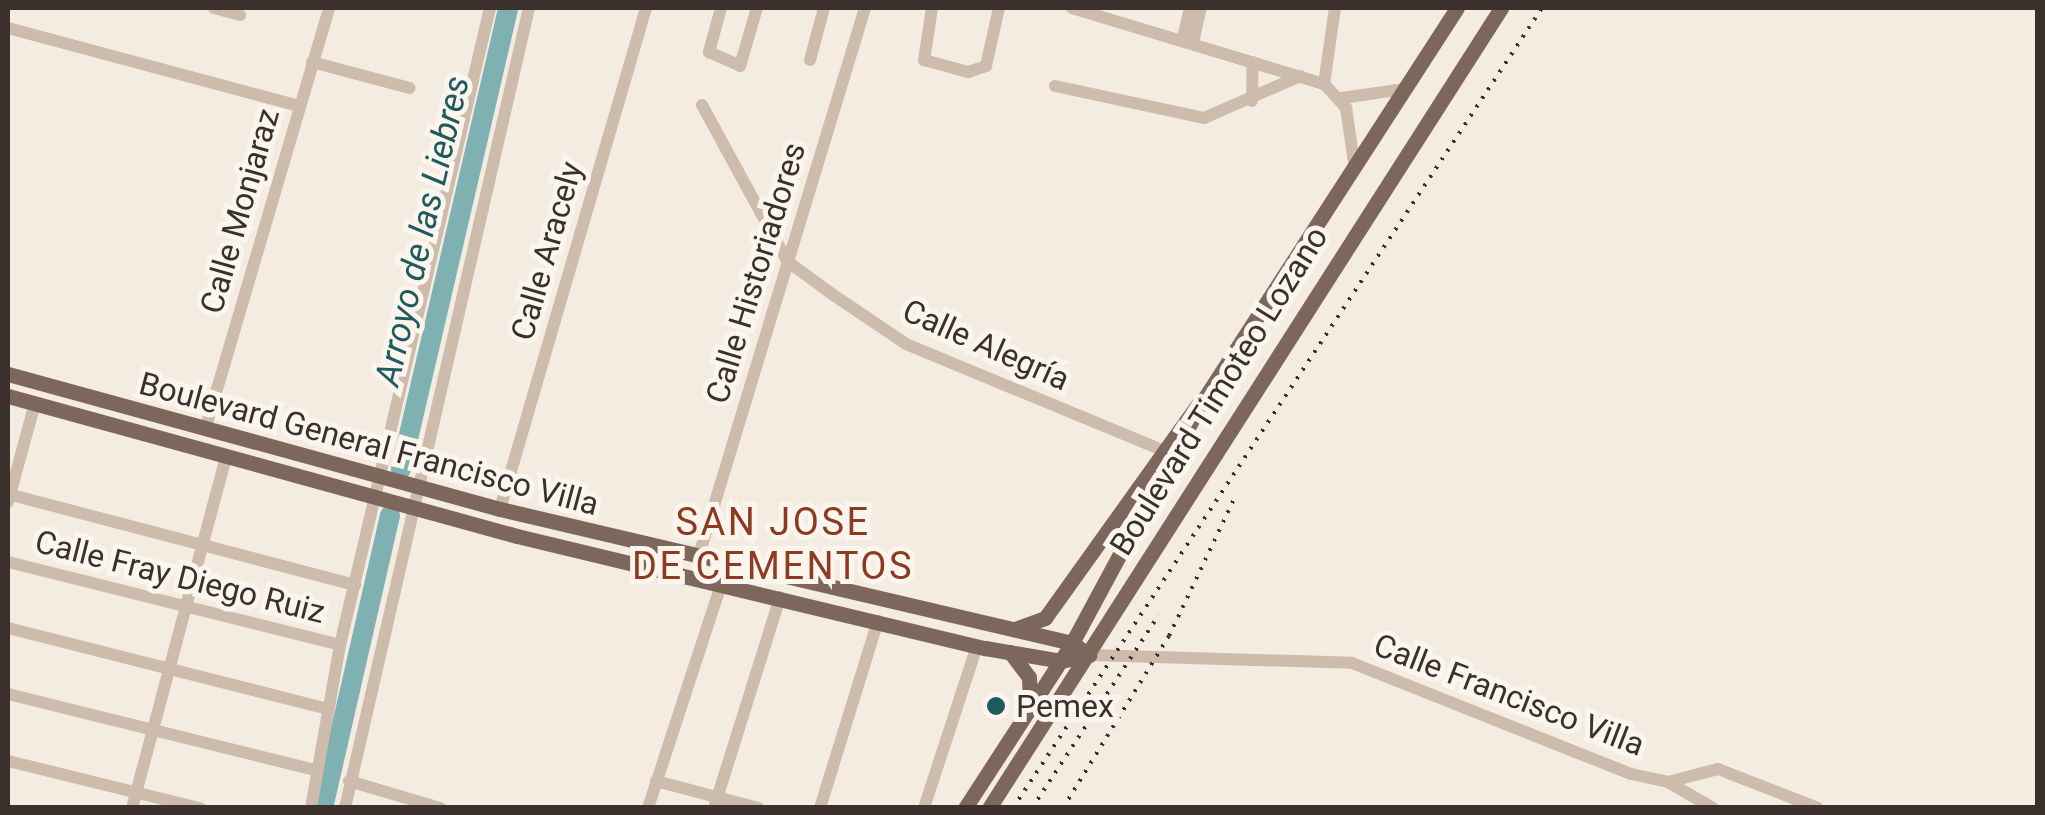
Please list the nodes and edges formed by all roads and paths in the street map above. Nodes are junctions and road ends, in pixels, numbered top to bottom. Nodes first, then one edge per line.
1 (214, 8) edge
2 (328, 8) edge
3 (490, 8) edge
4 (528, 8) edge
5 (646, 8) edge
6 (721, 8) edge
7 (757, 8) edge
8 (824, 8) edge
9 (865, 8) edge
10 (932, 8) edge
11 (999, 8) edge
12 (1072, 8) edge
13 (1190, 8) edge
14 (1201, 8) edge
15 (1335, 8) edge
16 (1481, 8) edge
17 (1501, 8) edge
18 (1459, 9) edge
19 (240, 15) dead end
20 (8, 28) edge
21 (1482, 36) junction
22 (1188, 40) junction
23 (810, 60) dead end
24 (312, 62) junction
25 (1254, 62) junction
26 (1300, 76) junction
27 (1324, 84) junction
28 (1055, 86) dead end
29 (410, 88) dead end
30 (1404, 89) junction
31 (1342, 98) junction
32 (1252, 101) junction
33 (702, 105) dead end
34 (300, 106) junction
35 (1354, 162) junction
36 (787, 260) junction
37 (8, 374) edge
38 (8, 396) edge
39 (35, 403) junction
40 (205, 430) junction
41 (1166, 451) junction
42 (226, 458) junction
43 (386, 478) junction
44 (414, 486) junction
45 (8, 497) edge
46 (381, 500) junction
47 (408, 508) junction
48 (500, 509) junction
49 (205, 543) junction
50 (699, 555) junction
51 (8, 562) edge
52 (722, 582) junction
53 (355, 585) junction
54 (780, 597) junction
55 (188, 606) junction
56 (878, 622) junction
57 (8, 628) edge
58 (1009, 630) junction
59 (1072, 642) junction
60 (340, 645) junction
61 (976, 646) junction
62 (1010, 652) junction
63 (1090, 655) junction
64 (1061, 660) junction
65 (170, 668) junction
66 (8, 694) edge
67 (1030, 708) junction
68 (328, 709) junction
69 (155, 729) junction
70 (8, 761) edge
71 (316, 770) junction
72 (348, 781) junction
73 (656, 781) junction
74 (1668, 782) junction
75 (136, 790) junction
76 (716, 802) edge
77 (132, 808) edge
78 (200, 808) edge
79 (311, 808) edge
80 (345, 808) edge
81 (440, 808) edge
82 (648, 808) edge
83 (758, 808) edge
84 (820, 808) edge
85 (924, 808) edge
86 (964, 808) edge
87 (989, 808) edge
88 (1713, 808) edge
89 (1818, 808) edge

1 - 19 street
2 - 24 street, Calle Monjaraz
3 - 43 street
4 - 44 street
5 - 48 street, Calle Aracely
6 - 7 street
8 - 23 street
9 - 36 street, Calle Historiadores
10 - 11 street
12 - 22 street
13 - 22 street
14 - 22 street
15 - 27 street
16 - 21 main road
17 - 21 main road, Boulevard Timoteo Lozano
18 - 30 main road, Boulevard Timoteo Lozano
20 - 34 street
21 - 63 main road, Boulevard Timoteo Lozano
22 - 25 street
24 - 29 street
24 - 34 street, Calle Monjaraz
25 - 26 street
25 - 32 street
26 - 27 street
26 - 32 street
27 - 31 street
28 - 32 street
30 - 31 street
30 - 35 main road, Boulevard Timoteo Lozano
31 - 35 street
33 - 36 street, Calle Alegría
34 - 40 street, Calle Monjaraz
35 - 41 main road, Boulevard Timoteo Lozano
36 - 41 street, Calle Alegría
36 - 50 street, Calle Historiadores
37 - 40 main road, Boulevard General Francisco Villa
38 - 39 main road, Boulevard General Francisco Villa
39 - 42 main road, Boulevard General Francisco Villa
39 - 45 street
40 - 43 main road, Boulevard General Francisco Villa
41 - 58 main road
41 - 59 main road, Boulevard Timoteo Lozano
42 - 46 main road, Boulevard General Francisco Villa
42 - 49 street
43 - 44 main road, Boulevard General Francisco Villa
43 - 46 street
44 - 47 street
44 - 48 main road, Boulevard General Francisco Villa
45 - 49 street
46 - 47 main road, Boulevard General Francisco Villa
46 - 53 street
47 - 52 main road, Boulevard General Francisco Villa
47 - 72 street
48 - 50 main road, Boulevard General Francisco Villa
49 - 53 street
49 - 55 street
50 - 58 main road, Boulevard General Francisco Villa
51 - 55 street, Calle Fray Diego Ruiz
52 - 54 main road, Boulevard General Francisco Villa
52 - 73 street
53 - 60 street
54 - 56 main road, Boulevard General Francisco Villa
54 - 76 street
55 - 60 street, Calle Fray Diego Ruiz
55 - 65 street
56 - 61 main road, Boulevard General Francisco Villa
56 - 84 street
57 - 65 street
58 - 59 main road, Boulevard General Francisco Villa
59 - 63 main road, Boulevard General Francisco Villa
59 - 64 main road, Boulevard Timoteo Lozano
60 - 68 street
61 - 62 main road, Boulevard General Francisco Villa
61 - 85 street
62 - 64 main road, Boulevard General Francisco Villa
62 - 67 main road
63 - 64 main road, Boulevard General Francisco Villa
63 - 74 street, Calle Francisco Villa
63 - 87 main road, Boulevard Timoteo Lozano
64 - 67 main road, Boulevard Timoteo Lozano
65 - 68 street
65 - 69 street
66 - 69 street
67 - 86 main road, Boulevard Timoteo Lozano
68 - 71 street
69 - 71 street
69 - 75 street
70 - 75 street
71 - 79 street
72 - 80 street
72 - 81 street
73 - 76 street
73 - 82 street
74 - 88 street, Calle Francisco Villa
74 - 89 street
75 - 77 street
75 - 78 street
76 - 83 street

